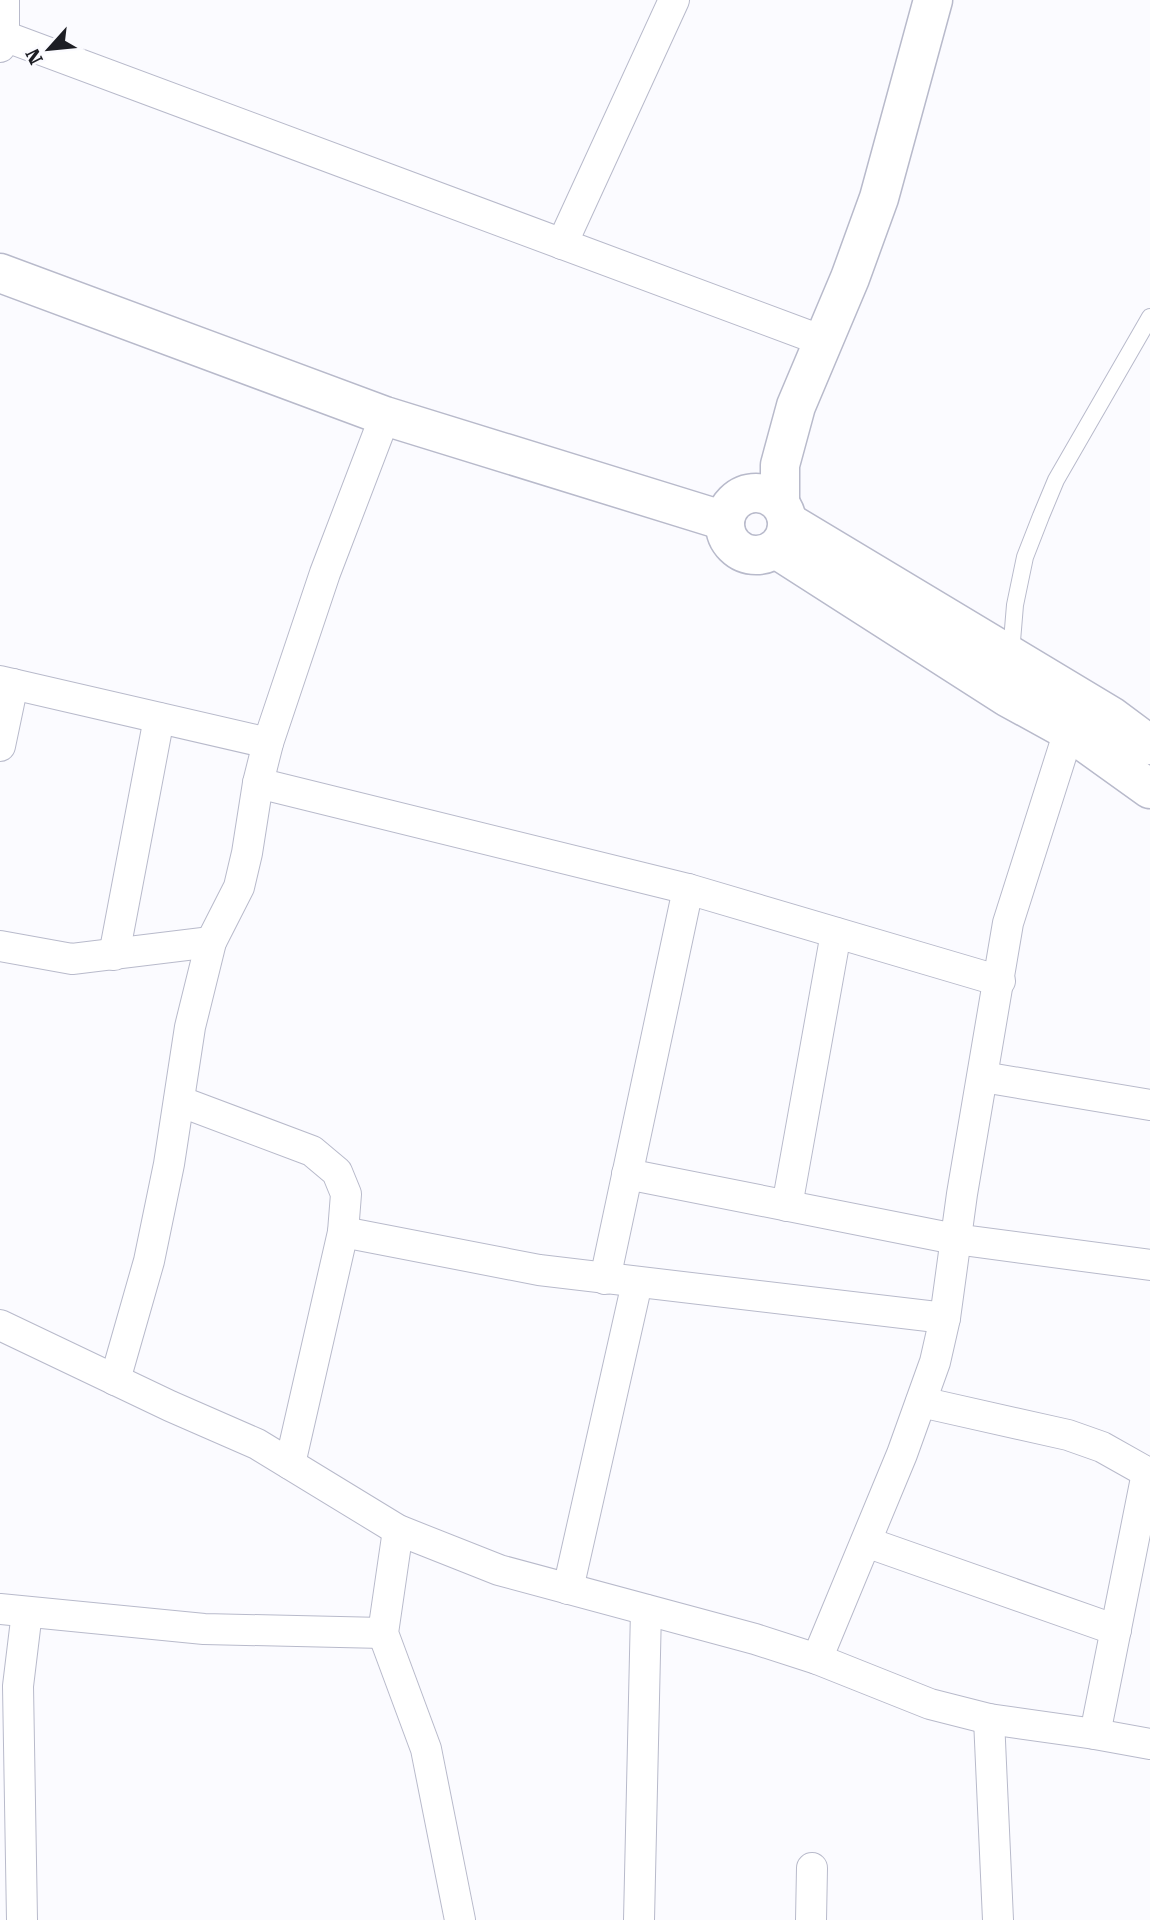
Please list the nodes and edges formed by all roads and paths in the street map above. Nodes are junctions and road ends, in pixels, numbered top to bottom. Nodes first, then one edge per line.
1 (4, 0) edge
2 (674, 0) edge
3 (933, 0) edge
4 (2, 42) edge
5 (562, 244) junction
6 (0, 273) edge
7 (1150, 317) edge
8 (823, 341) junction
9 (385, 416) junction
10 (725, 521) junction
11 (781, 525) junction
12 (1011, 655) junction
13 (6, 683) edge
14 (159, 718) junction
15 (1069, 731) junction
16 (268, 743) junction
17 (1150, 745) edge
18 (0, 746) edge
19 (258, 783) junction
20 (1150, 789) edge
21 (688, 889) junction
22 (836, 933) junction
23 (211, 942) junction
24 (0, 946) edge
25 (114, 955) junction
26 (1000, 981) junction
27 (983, 1077) junction
28 (178, 1101) junction
29 (1150, 1105) edge
30 (627, 1174) junction
31 (788, 1206) junction
32 (343, 1232) junction
33 (954, 1239) junction
34 (1150, 1265) edge
35 (605, 1279) junction
36 (637, 1283) junction
37 (945, 1318) junction
38 (0, 1325) edge
39 (115, 1380) junction
40 (922, 1402) junction
41 (290, 1464) junction
42 (1148, 1474) edge
43 (398, 1530) junction
44 (866, 1542) junction
45 (568, 1589) junction
46 (646, 1610) junction
47 (13, 1611) edge
48 (1116, 1630) junction
49 (383, 1633) junction
50 (817, 1659) junction
51 (989, 1719) junction
52 (1095, 1734) junction
53 (1150, 1744) edge
54 (813, 1868) dead end
55 (22, 1920) edge
56 (460, 1920) edge
57 (639, 1920) edge
58 (811, 1920) edge
59 (998, 1920) edge

1 - 4 street
2 - 5 street
3 - 8 street
4 - 5 street
5 - 8 street
6 - 9 street
7 - 12 lane
8 - 11 street
9 - 10 street
9 - 16 street
10 - 11 street
10 - 11 street
11 - 12 street
11 - 15 street
12 - 17 street
13 - 14 street
13 - 18 street
14 - 16 street
14 - 25 street
15 - 20 street
15 - 26 street
16 - 19 street
19 - 21 street
19 - 23 street
21 - 22 street
21 - 30 street
22 - 26 street
22 - 31 street
23 - 25 street
23 - 28 street
24 - 25 street
26 - 27 street
27 - 29 street
27 - 33 street
28 - 32 street
28 - 39 street
30 - 31 street
30 - 35 street
31 - 33 street
32 - 35 street
32 - 41 street
33 - 34 street
33 - 37 street
35 - 36 street
36 - 37 street
36 - 45 street
37 - 40 street
38 - 39 street
39 - 41 street
40 - 42 street
40 - 44 street
41 - 43 street
42 - 48 street
43 - 45 street
43 - 49 street
44 - 48 street
44 - 50 street
45 - 46 street
46 - 50 street
46 - 57 street
47 - 49 street
47 - 55 street
48 - 52 street
49 - 56 street
50 - 51 street
51 - 52 street
51 - 59 street
52 - 53 street
54 - 58 street

